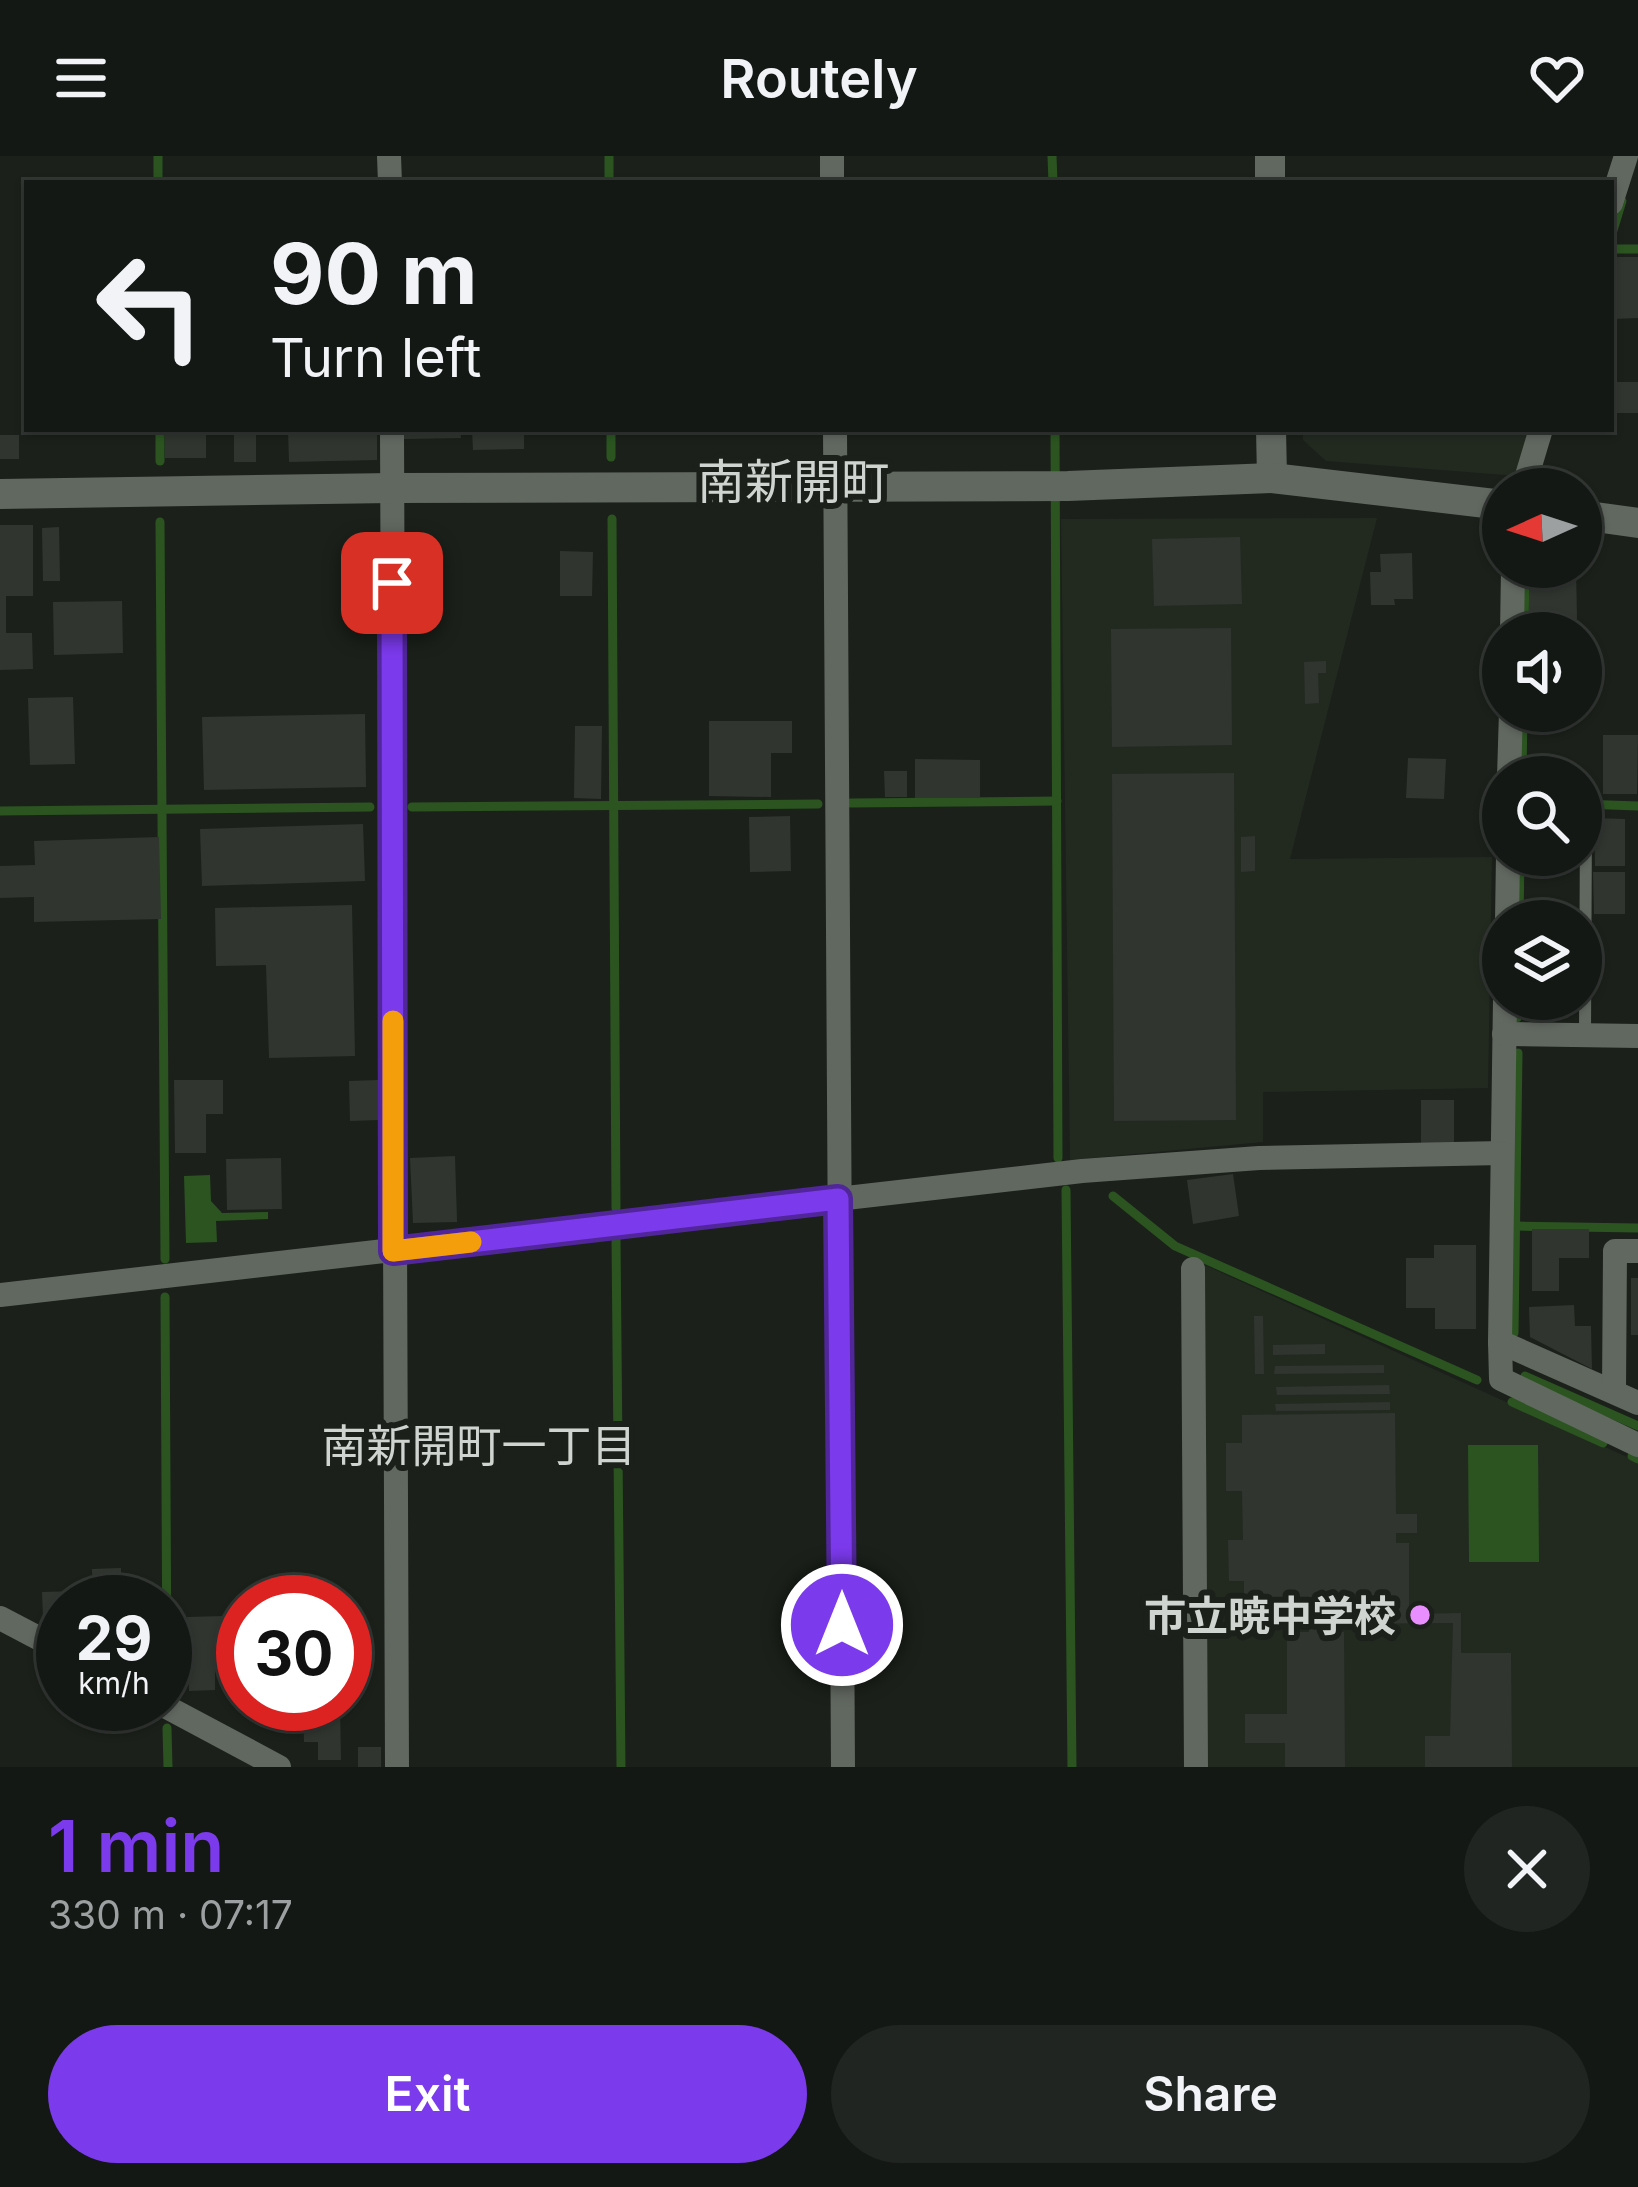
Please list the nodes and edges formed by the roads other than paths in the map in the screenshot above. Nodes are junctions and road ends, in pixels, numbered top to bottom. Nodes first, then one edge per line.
1 (1625, 156) edge
2 (1614, 193) edge
3 (392, 432) edge
4 (835, 432) edge
5 (1271, 432) edge
6 (1540, 432) edge
7 (1529, 468) edge
8 (1272, 478) junction
9 (392, 488) junction
10 (836, 488) junction
11 (0, 494) edge
12 (1482, 503) edge
13 (1602, 518) edge
14 (1638, 523) edge
15 (1586, 876) edge
16 (1504, 1020) edge
17 (1504, 1034) junction
18 (1585, 1035) junction
19 (1638, 1036) edge
20 (1502, 1154) junction
21 (838, 1199) junction
22 (393, 1251) junction
23 (1638, 1251) edge
24 (1193, 1268) dead end
25 (0, 1295) edge
26 (1500, 1342) junction
27 (1614, 1390) junction
28 (1638, 1403) edge
29 (1638, 1444) edge
30 (0, 1618) edge
31 (36, 1637) edge
32 (192, 1721) edge
33 (279, 1767) edge
34 (397, 1767) edge
35 (843, 1767) edge
36 (1196, 1767) edge

1 - 2 street
3 - 9 street
4 - 10 street
5 - 8 street
6 - 7 street
8 - 10 street
8 - 12 street
9 - 10 street
9 - 11 street
9 - 22 street
10 - 21 street
13 - 14 street
15 - 18 lane
16 - 17 street
17 - 18 street
17 - 20 street
18 - 19 street
20 - 21 street
20 - 26 street
21 - 22 street
21 - 35 street
22 - 25 street
22 - 34 street
23 - 27 street
24 - 36 street
26 - 27 street
26 - 29 street
27 - 28 street
30 - 31 street
32 - 33 street

